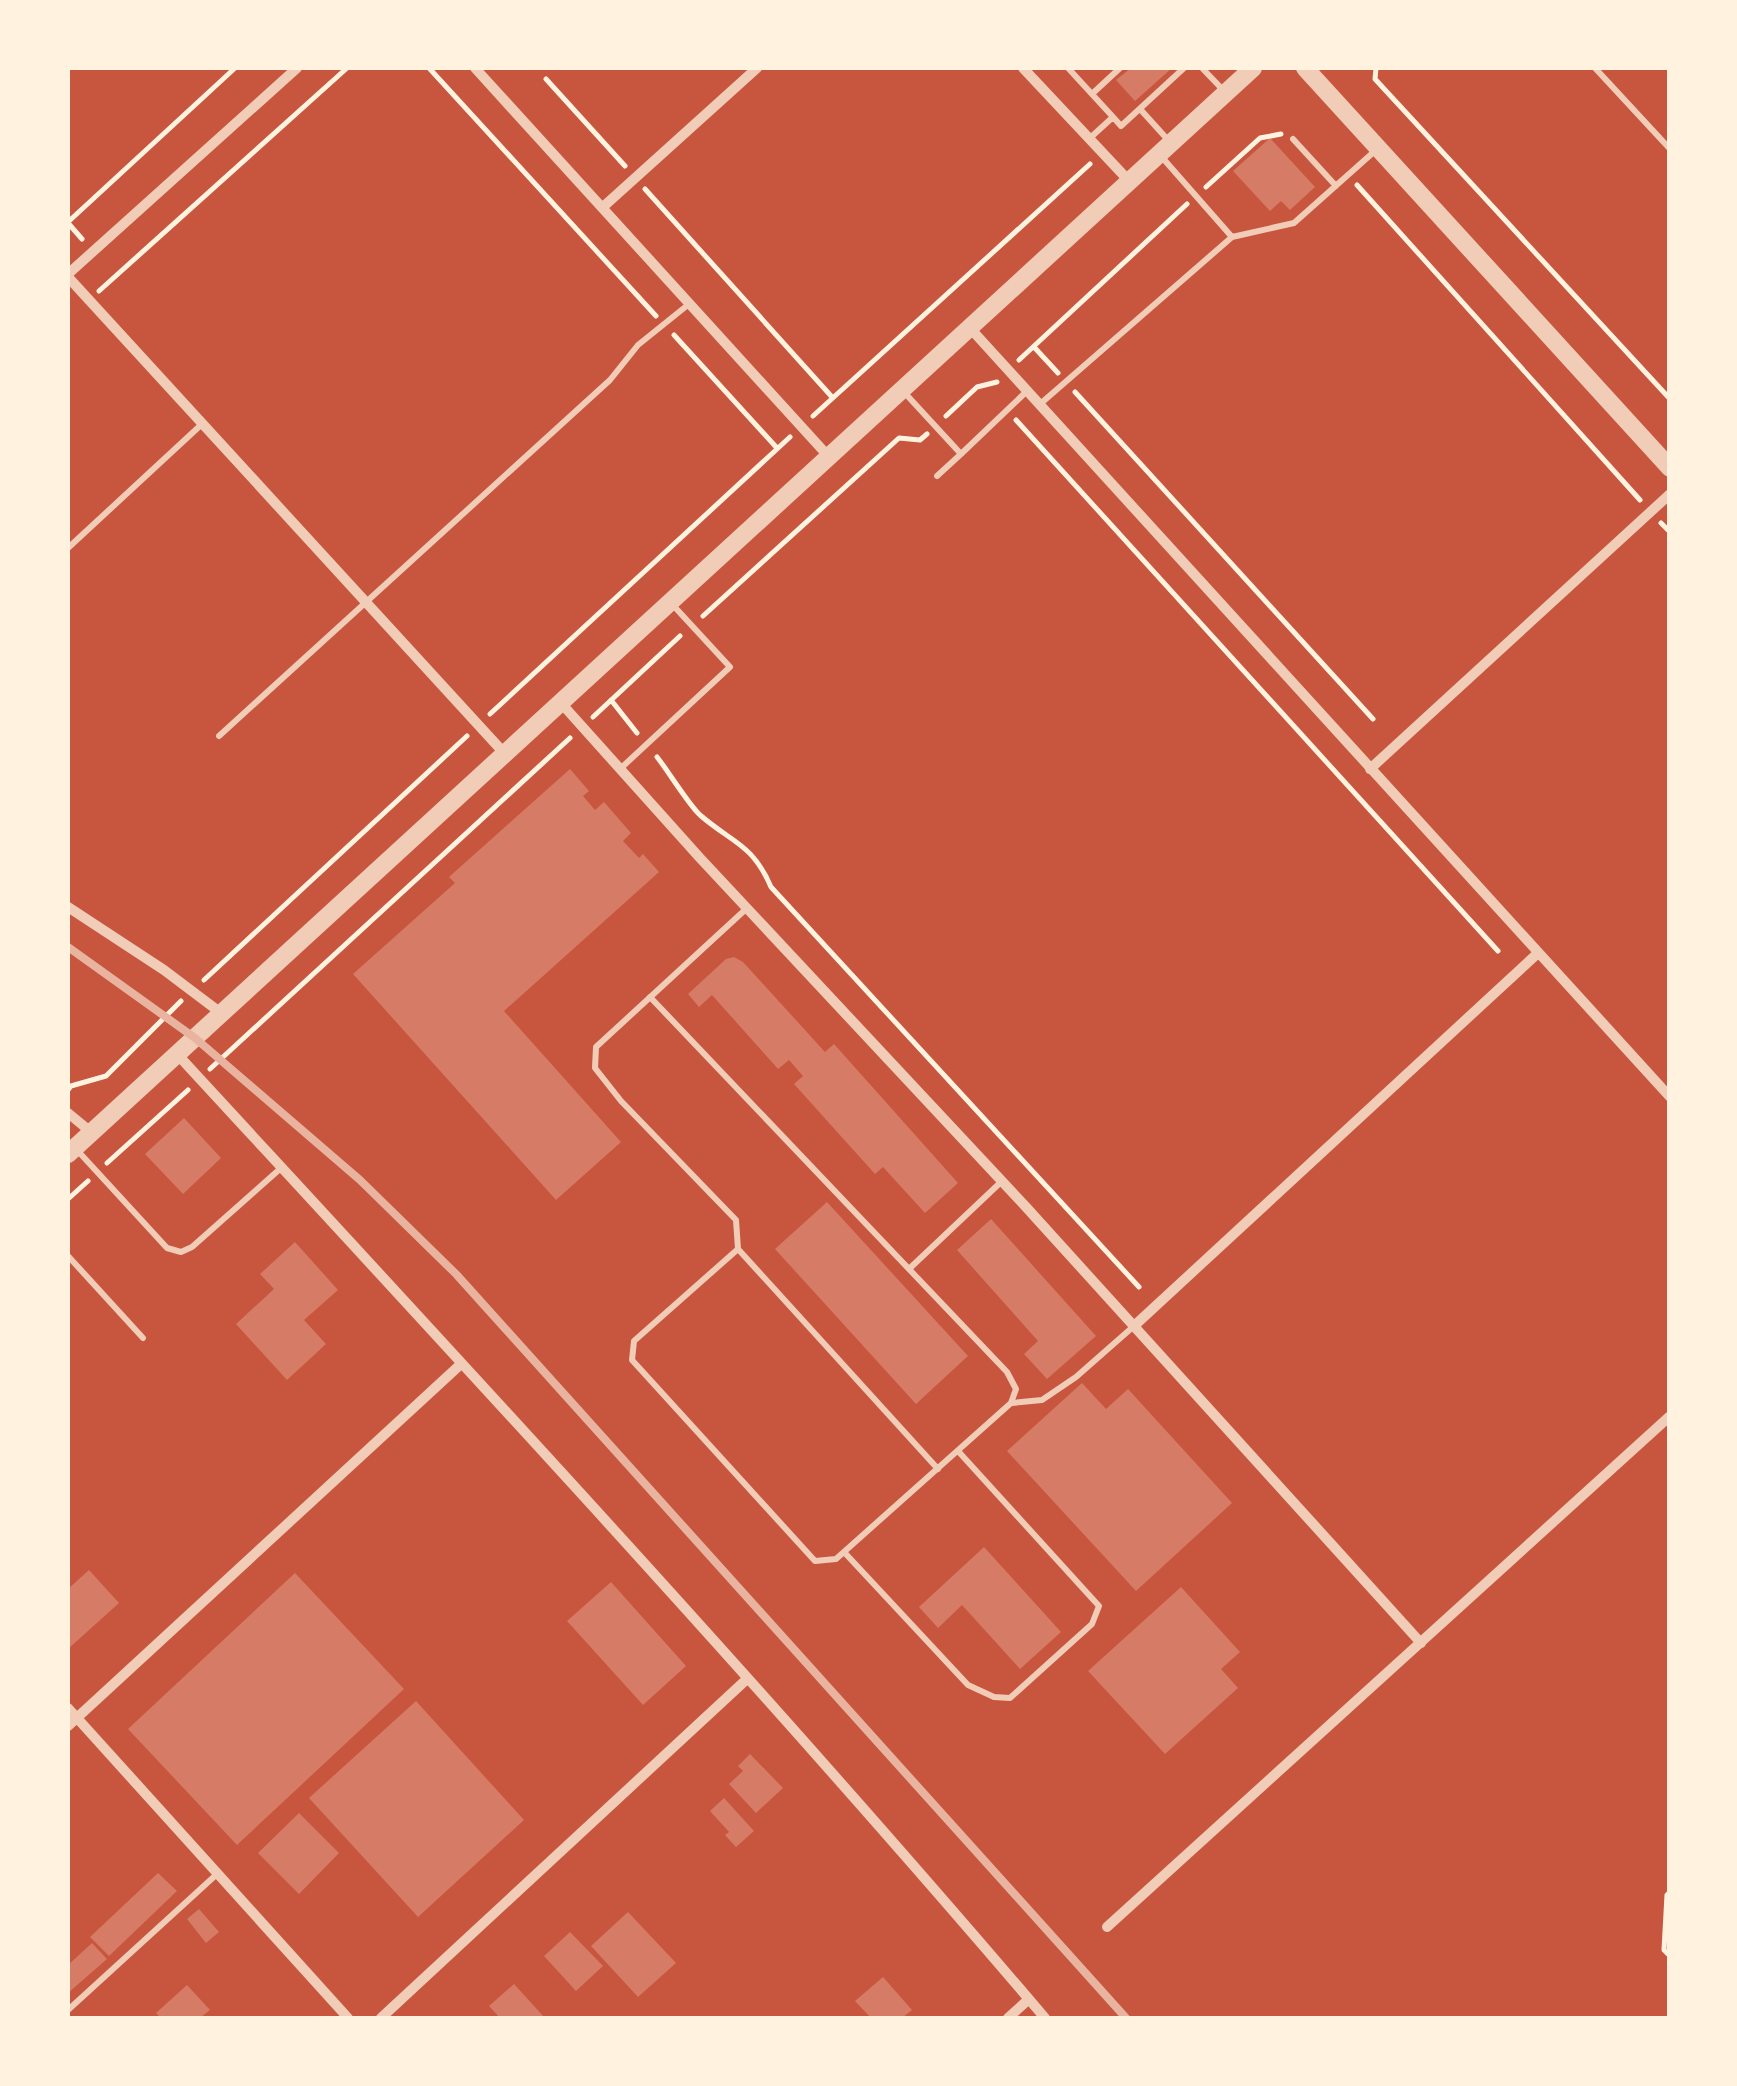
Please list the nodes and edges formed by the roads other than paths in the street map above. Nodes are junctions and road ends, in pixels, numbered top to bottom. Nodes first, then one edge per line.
1 (297, 68) edge
2 (474, 68) edge
3 (757, 68) edge
4 (1023, 68) edge
5 (1068, 68) edge
6 (1120, 68) edge
7 (1184, 68) edge
8 (1202, 68) edge
9 (1253, 68) edge
10 (1305, 68) edge
11 (1595, 68) edge
12 (1226, 93) junction
13 (1092, 94) junction
14 (1140, 109) junction
15 (1113, 118) junction
16 (1293, 135) road end
17 (1090, 138) junction
18 (1378, 148) junction
19 (1165, 149) junction
20 (1670, 149) edge
21 (1130, 182) junction
22 (1336, 186) junction
23 (603, 207) junction
24 (1232, 237) junction
25 (68, 276) edge
26 (690, 304) junction
27 (970, 328) junction
28 (902, 390) junction
29 (1027, 392) junction
30 (1040, 405) junction
31 (202, 424) junction
32 (961, 454) junction
33 (829, 457) junction
34 (1670, 468) edge
35 (937, 476) dead end
36 (1670, 494) edge
37 (68, 548) edge
38 (366, 602) junction
39 (670, 602) junction
40 (561, 703) junction
41 (218, 736) dead end
42 (505, 754) junction
43 (620, 768) junction
44 (1370, 768) junction
45 (68, 907) edge
46 (747, 908) junction
47 (1538, 953) junction
48 (650, 997) junction
49 (222, 1014) junction
50 (177, 1054) junction
51 (1670, 1096) edge
52 (68, 1113) edge
53 (92, 1132) junction
54 (71, 1151) edge
55 (281, 1168) junction
56 (1002, 1181) junction
57 (738, 1249) junction
58 (68, 1256) edge
59 (909, 1269) junction
60 (1134, 1326) junction
61 (144, 1338) dead end
62 (460, 1364) junction
63 (1012, 1403) junction
64 (1670, 1416) edge
65 (958, 1451) junction
66 (938, 1469) junction
67 (844, 1552) junction
68 (1420, 1643) junction
69 (747, 1679) junction
70 (68, 1708) edge
71 (72, 1722) edge
72 (217, 1874) junction
73 (1107, 1928) dead end
74 (1028, 1999) junction
75 (68, 2010) edge
76 (348, 2018) edge
77 (381, 2018) edge
78 (1008, 2018) edge
79 (1045, 2018) edge

1 - 25 street
2 - 23 street
3 - 23 street
4 - 17 street
5 - 13 lane
6 - 13 lane
7 - 14 lane
8 - 12 lane
9 - 12 street
10 - 18 street
11 - 20 lane
12 - 19 street
13 - 15 lane
14 - 15 lane
14 - 19 lane
15 - 17 lane
16 - 22 lane
17 - 21 street
18 - 22 lane
18 - 34 street
19 - 21 street
19 - 24 lane
21 - 27 street
22 - 24 lane
23 - 26 street
24 - 30 lane
25 - 31 street
26 - 33 street
26 - 38 lane
27 - 28 street
27 - 29 street
28 - 32 lane
28 - 33 street
29 - 30 street
29 - 32 lane
30 - 44 street
31 - 37 lane
31 - 38 street
32 - 35 lane
33 - 39 street
36 - 44 street
38 - 41 lane
38 - 42 street
39 - 40 street
39 - 43 lane
40 - 42 street
40 - 43 street
42 - 49 street
43 - 46 street
44 - 47 street
45 - 49 street
46 - 48 lane
46 - 56 street
47 - 51 street
47 - 60 street
48 - 57 lane
48 - 59 lane
49 - 50 street
50 - 53 street
50 - 55 street
52 - 53 street
53 - 54 street
54 - 55 lane
55 - 62 street
56 - 59 lane
56 - 60 street
57 - 66 lane
57 - 67 lane
58 - 61 lane
59 - 63 lane
60 - 63 lane
60 - 68 street
62 - 69 street
62 - 71 street
63 - 65 lane
64 - 68 street
65 - 66 lane
65 - 67 lane
66 - 67 lane
68 - 73 street
69 - 74 street
69 - 77 street
70 - 71 street
71 - 72 street
72 - 75 lane
72 - 76 street
74 - 78 street
74 - 79 street

